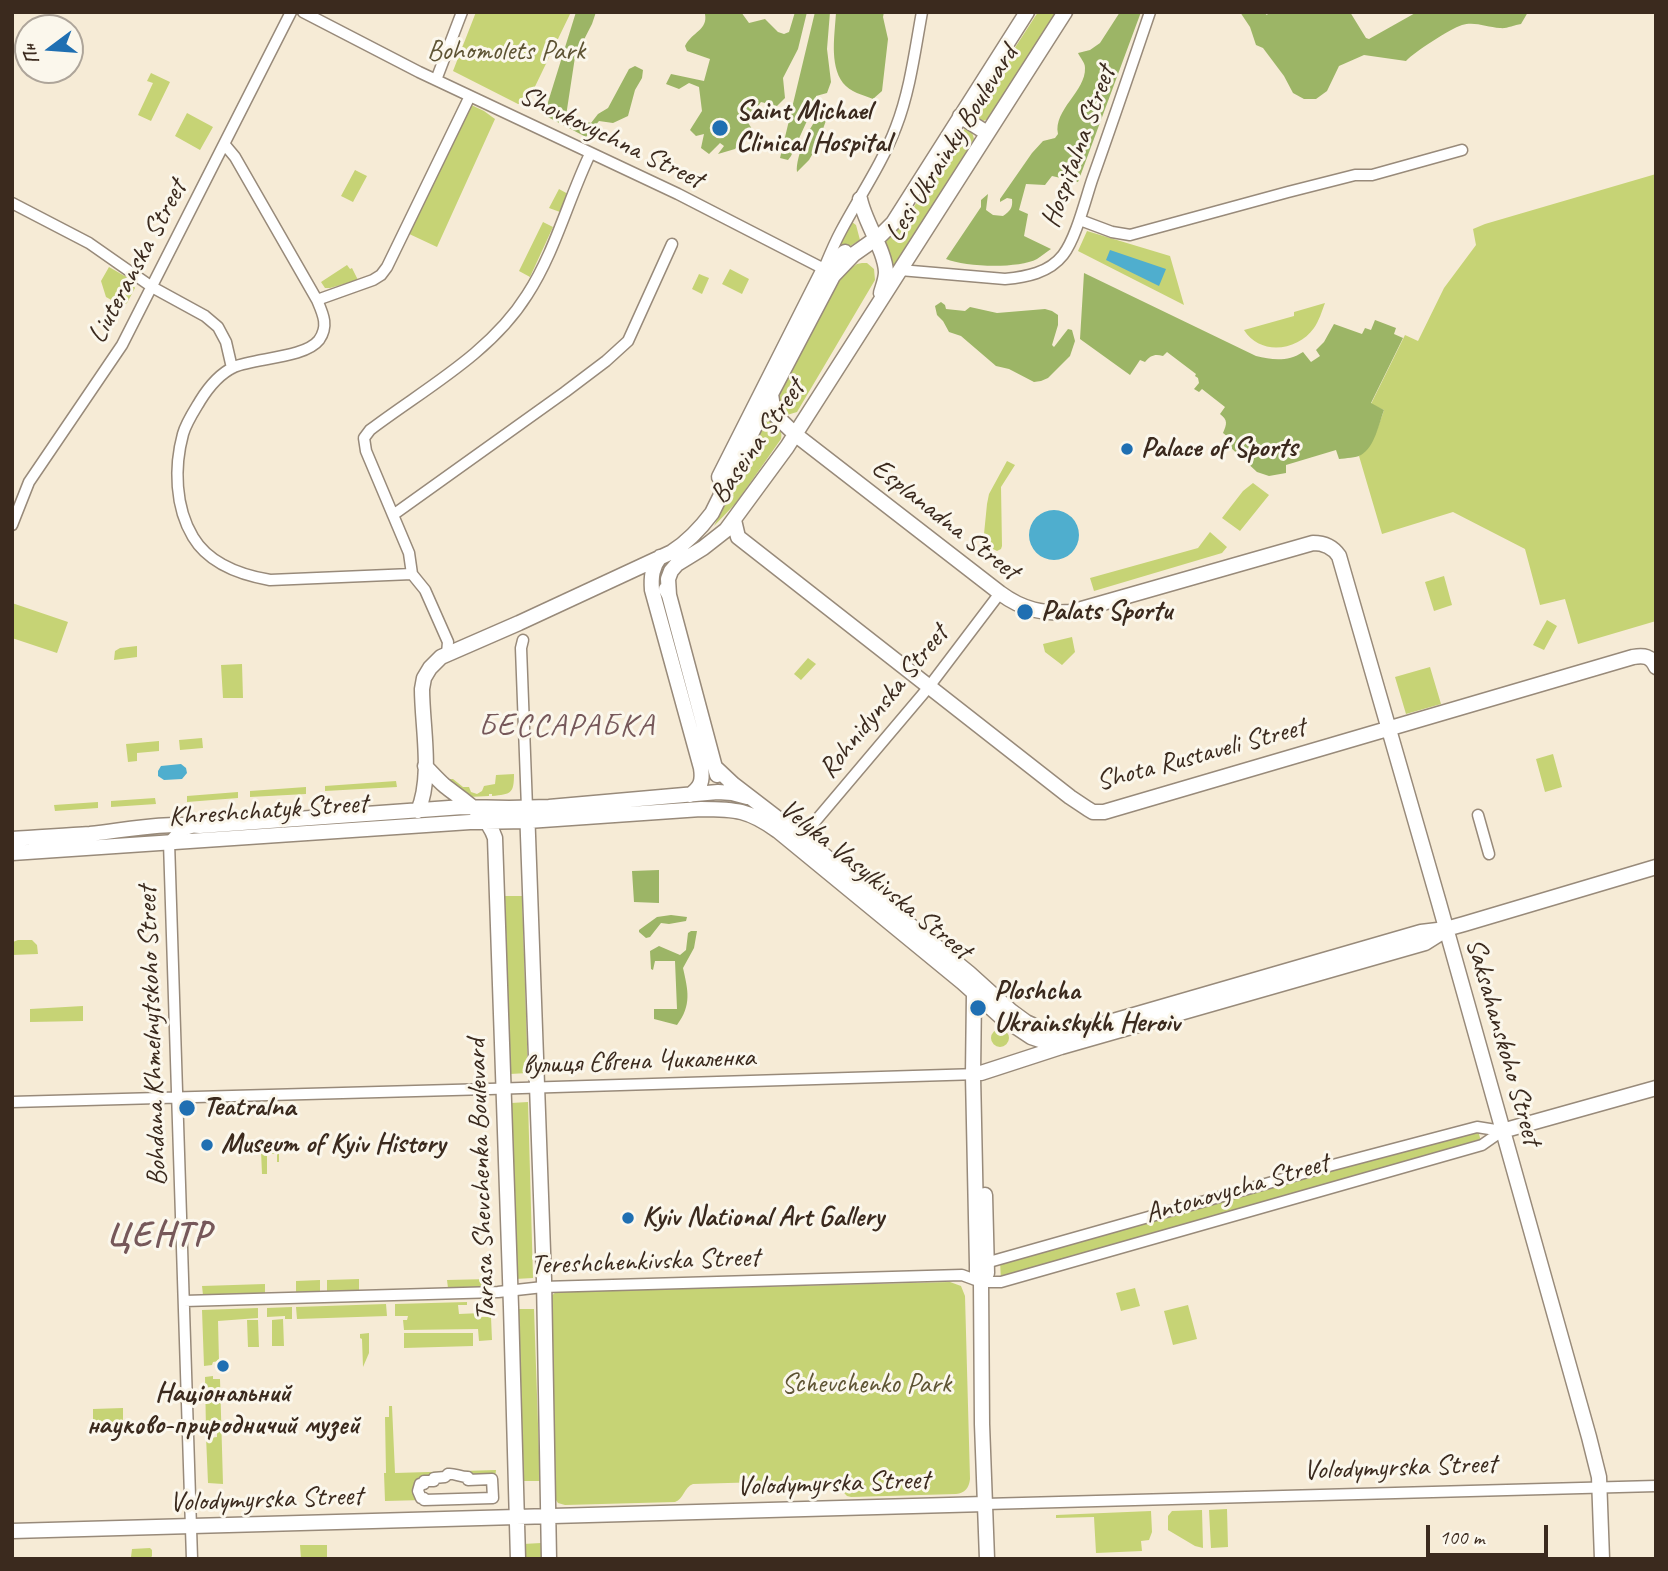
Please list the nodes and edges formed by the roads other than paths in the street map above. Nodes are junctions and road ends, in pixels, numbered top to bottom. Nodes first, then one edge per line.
1 (291, 12) edge
2 (303, 12) edge
3 (462, 12) edge
4 (922, 12) edge
5 (1027, 12) edge
6 (1065, 12) edge
7 (1150, 12) edge
8 (436, 80) junction
9 (471, 96) junction
10 (961, 116) junction
11 (987, 133) junction
12 (225, 145) junction
13 (1462, 150) dead end
14 (590, 154) junction
15 (860, 199) junction
16 (12, 204) edge
17 (849, 218) junction
18 (866, 220) junction
19 (1080, 220) junction
20 (891, 226) junction
21 (875, 239) junction
22 (672, 244) dead end
23 (846, 262) junction
24 (824, 269) junction
25 (900, 270) junction
26 (152, 287) junction
27 (822, 294) junction
28 (881, 294) junction
29 (317, 300) junction
30 (232, 368) junction
31 (771, 400) junction
32 (813, 407) junction
33 (796, 435) junction
34 (394, 515) junction
35 (734, 520) junction
36 (12, 525) edge
37 (1328, 546) joint
38 (655, 565) junction
39 (412, 574) junction
40 (1000, 593) junction
41 (669, 595) junction
42 (435, 612) junction
43 (523, 640) dead end
44 (468, 645) junction
45 (447, 654) junction
46 (1652, 662) edge
47 (928, 688) junction
48 (1389, 729) junction
49 (425, 766) junction
50 (716, 768) junction
51 (718, 792) junction
52 (691, 795) junction
53 (755, 800) junction
54 (473, 807) junction
55 (701, 809) junction
56 (418, 811) junction
57 (528, 814) junction
58 (1478, 815) dead end
59 (485, 821) junction
60 (200, 826) junction
61 (802, 837) junction
62 (12, 839) edge
63 (169, 842) junction
64 (12, 853) edge
65 (1489, 854) dead end
66 (1656, 867) edge
67 (1446, 929) junction
68 (979, 993) junction
69 (1061, 1047) junction
70 (977, 1074) junction
71 (537, 1088) junction
72 (1656, 1088) edge
73 (503, 1089) junction
74 (177, 1097) junction
75 (12, 1102) edge
76 (1503, 1131) junction
77 (982, 1264) junction
78 (981, 1282) junction
79 (544, 1286) junction
80 (511, 1290) junction
81 (184, 1301) junction
82 (1656, 1486) edge
83 (1600, 1487) junction
84 (424, 1500) joint
85 (985, 1504) junction
86 (517, 1516) junction
87 (548, 1516) junction
88 (190, 1527) junction
89 (12, 1531) edge
90 (191, 1559) edge
91 (518, 1559) edge
92 (549, 1559) edge
93 (987, 1559) edge
94 (1602, 1559) edge

1 - 12 street, Liuteranska Street
2 - 8 street, Shovkovychna Street
3 - 8 street
4 - 15 street
5 - 10 main road, Lesi Ukrainky Boulevard
6 - 11 main road, Lesi Ukrainky Boulevard
7 - 19 street, Hospitalna Street
8 - 9 street, Shovkovychna Street
9 - 14 street, Shovkovychna Street
9 - 29 street
10 - 11 main road
10 - 20 main road, Lesi Ukrainky Boulevard
11 - 25 main road, Lesi Ukrainky Boulevard
12 - 26 street, Liuteranska Street
12 - 29 street
13 - 19 street
14 - 24 street, Shovkovychna Street
14 - 34 street
15 - 17 street
15 - 18 main road
16 - 26 street
17 - 18 main road
17 - 24 street
18 - 20 main road
18 - 21 main road
19 - 25 street, Hospitalna Street
20 - 21 main road, Lesi Ukrainky Boulevard
21 - 23 main road, Lesi Ukrainky Boulevard
21 - 24 main road
21 - 28 main road
22 - 34 street
23 - 27 main road, Lesi Ukrainky Boulevard
23 - 28 main road
24 - 27 street
24 - 38 main road, Baseina Street
25 - 28 main road, Lesi Ukrainky Boulevard
26 - 30 street
26 - 36 street, Liuteranska Street
27 - 31 main road, Baseina Street
28 - 32 main road, Baseina Street
29 - 30 street
30 - 39 street
31 - 32 main road
31 - 33 main road, Esplanadna Street
31 - 38 main road, Baseina Street
32 - 33 main road, Baseina Street
33 - 35 main road, Baseina Street
33 - 40 main road, Esplanadna Street
34 - 39 street
35 - 41 main road, Baseina Street
35 - 47 main road, Shota Rustaveli Street
37 - 40 main road, Esplanadna Street
37 - 48 main road, Saksahanskoho Street
38 - 41 main road
38 - 44 main road, Baseina Street
38 - 52 main road
39 - 42 street
40 - 47 street, Rohnidynska Street
41 - 50 main road
42 - 44 street
42 - 45 street
43 - 57 street
44 - 45 main road, Baseina Street
45 - 49 main road
46 - 48 main road, Shota Rustaveli Street
47 - 48 main road, Shota Rustaveli Street
47 - 61 street, Rohnidynska Street
48 - 67 main road, Saksahanskoho Street
49 - 54 main road, Tarasa Shevchenka Boulevard
49 - 56 main road
50 - 51 main road
50 - 53 main road, Velyka Vasylkivska Street
51 - 52 main road, Velyka Vasylkivska Street
51 - 53 main road, Velyka Vasylkivska Street
51 - 55 main road
52 - 57 main road, Velyka Vasylkivska Street
53 - 61 main road, Velyka Vasylkivska Street
54 - 56 main road, Khreshchatyk Street
54 - 57 main road, Khreshchatyk Street
54 - 59 main road, Tarasa Shevchenka Boulevard
55 - 57 main road, Velyka Vasylkivska Street
55 - 68 main road, Velyka Vasylkivska Street
56 - 60 main road, Khreshchatyk Street
57 - 59 main road, Khreshchatyk Street
57 - 71 main road, Tarasa Shevchenka Boulevard
58 - 65 street
59 - 63 main road, Khreshchatyk Street
59 - 73 main road, Tarasa Shevchenka Boulevard
60 - 62 main road, Khreshchatyk Street
60 - 63 street
61 - 68 main road, Velyka Vasylkivska Street
63 - 64 main road, Khreshchatyk Street
63 - 74 street, Bohdana Khmelnytskoho Street
66 - 67 main road, Velyka Vasylkivska Street
67 - 68 main road, Velyka Vasylkivska Street
67 - 69 main road, Velyka Vasylkivska Street
67 - 76 main road, Saksahanskoho Street
68 - 69 main road, Velyka Vasylkivska Street
68 - 70 main road
69 - 70 main road
70 - 71 street, вулиця Євгена Чикаленка
70 - 77 main road
71 - 73 street, вулиця Євгена Чикаленка
71 - 79 main road, Tarasa Shevchenka Boulevard
72 - 76 main road, Antonovycha Street
73 - 74 street, вулиця Євгена Чикаленка
73 - 80 main road, Tarasa Shevchenka Boulevard
74 - 75 street, вулиця Євгена Чикаленка
74 - 81 street, Bohdana Khmelnytskoho Street
76 - 77 street, Antonovycha Street
76 - 78 street, Antonovycha Street
76 - 83 main road, Saksahanskoho Street
77 - 78 main road
78 - 79 street, Tereshchenkivska Street
78 - 85 main road
79 - 80 street, Tereshchenkivska Street
79 - 87 main road, Tarasa Shevchenka Boulevard
80 - 81 street, Tereshchenkivska Street
80 - 86 main road, Tarasa Shevchenka Boulevard
81 - 88 street, Bohdana Khmelnytskoho Street
82 - 83 street, Volodymyrska Street
83 - 85 street, Volodymyrska Street
83 - 94 main road, Saksahanskoho Street
84 - 84 street
85 - 87 main road, Volodymyrska Street
85 - 93 main road
86 - 87 main road, Volodymyrska Street
86 - 88 main road, Volodymyrska Street
86 - 91 main road, Tarasa Shevchenka Boulevard
87 - 92 main road, Tarasa Shevchenka Boulevard
88 - 89 main road, Volodymyrska Street
88 - 90 street, Bohdana Khmelnytskoho Street

